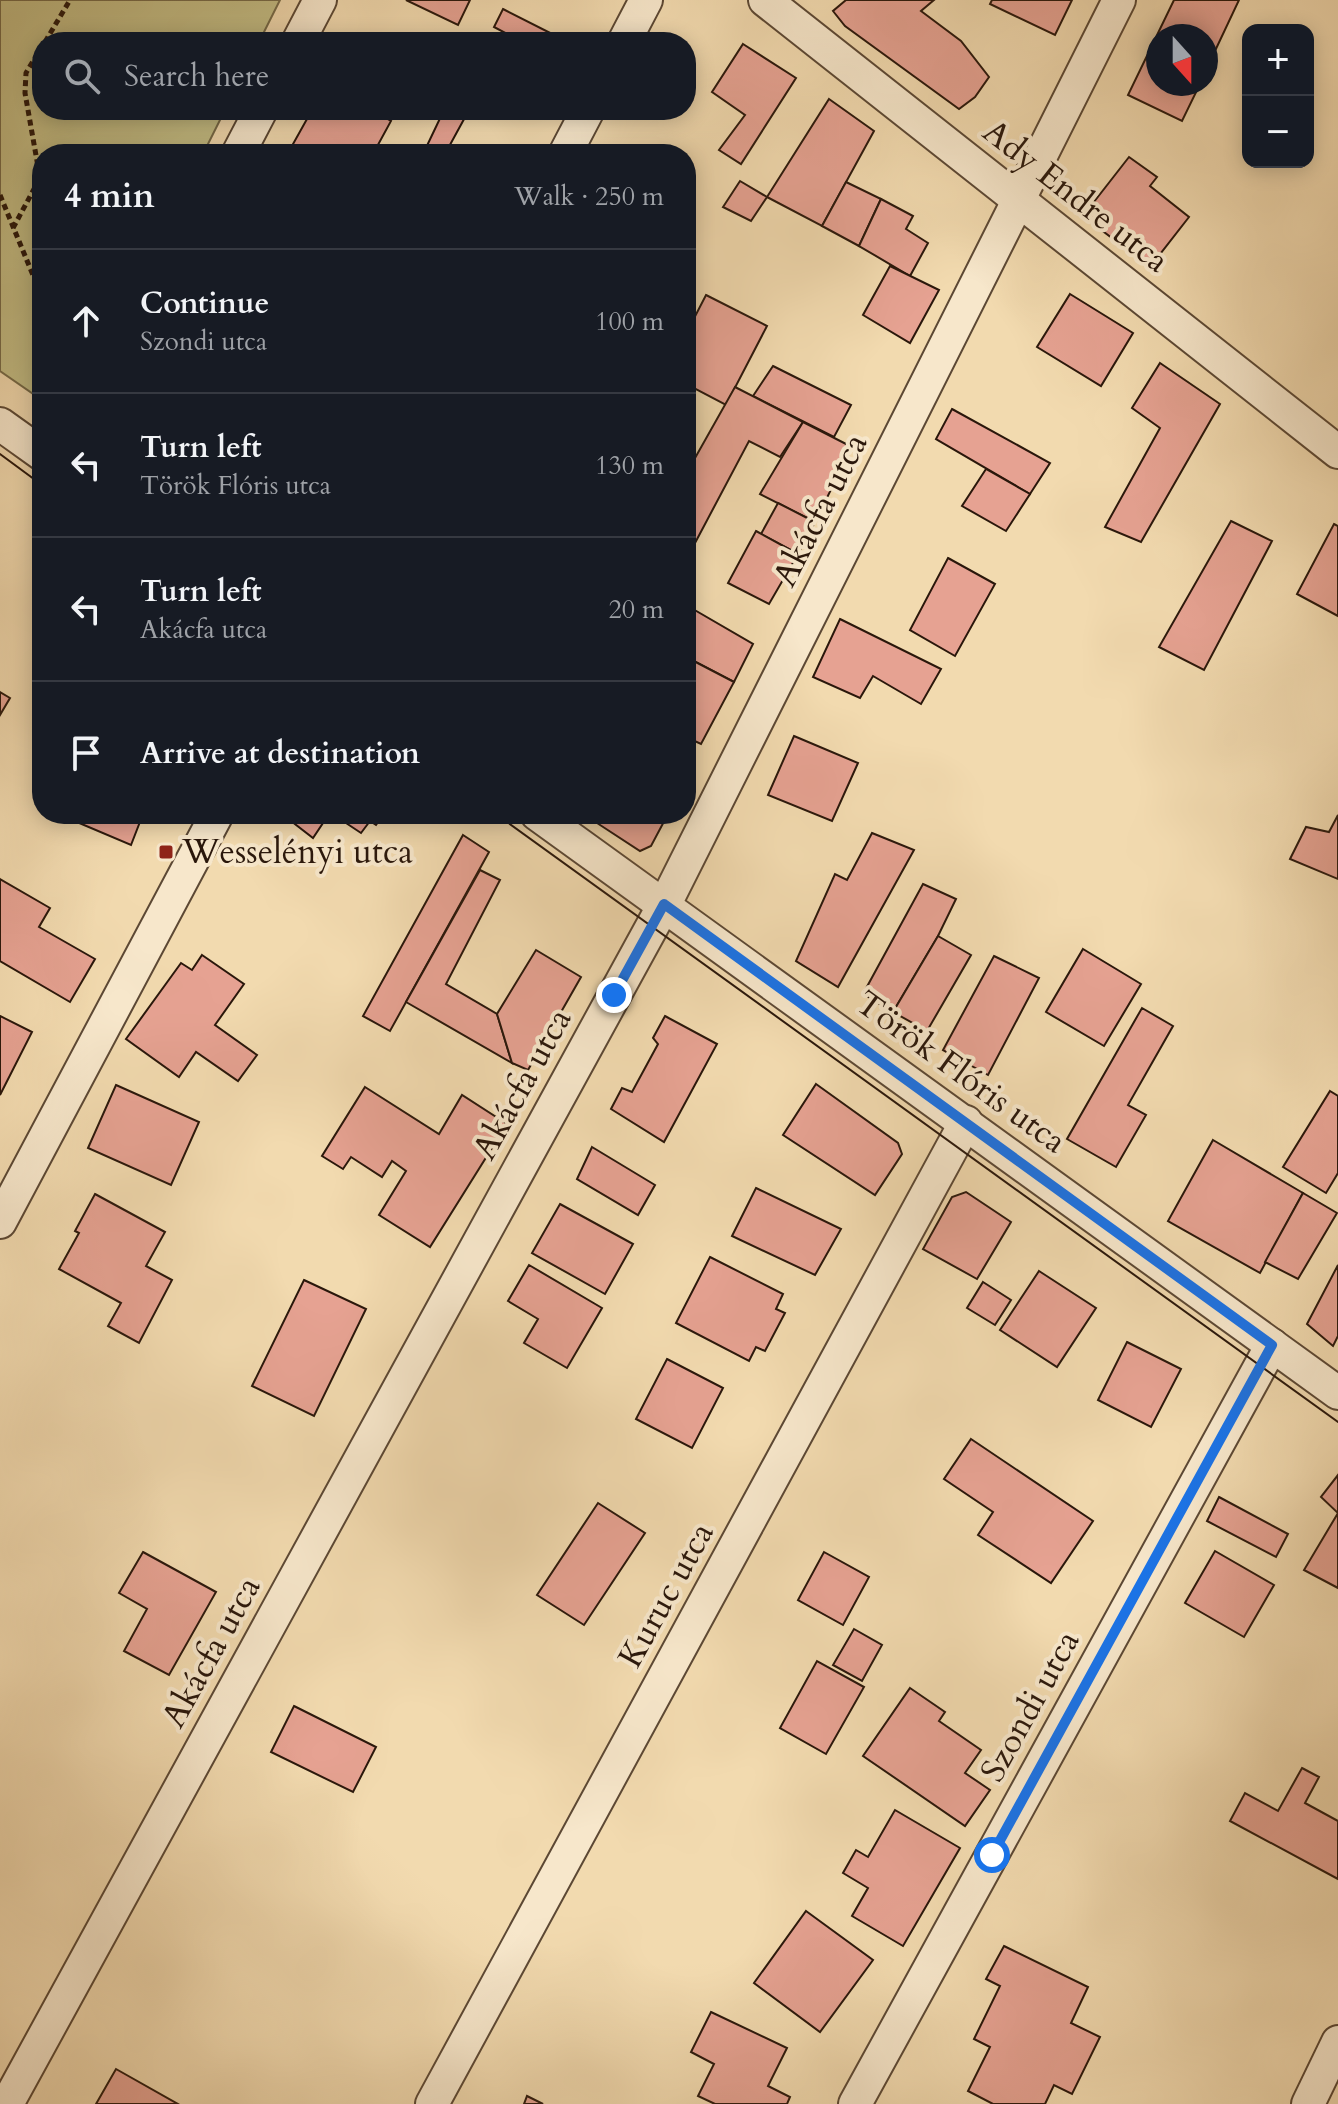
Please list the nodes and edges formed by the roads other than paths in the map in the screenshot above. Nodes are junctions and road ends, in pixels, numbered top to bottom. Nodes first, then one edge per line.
1 (320, 0) edge
2 (646, 0) edge
3 (765, 0) edge
4 (1119, 0) edge
5 (303, 32) edge
6 (629, 32) edge
7 (256, 120) edge
8 (583, 120) edge
9 (243, 144) edge
10 (570, 144) edge
11 (1019, 198) junction
12 (0, 424) edge
13 (32, 447) edge
14 (1338, 452) edge
15 (212, 824) edge
16 (551, 824) edge
17 (664, 904) junction
18 (966, 1122) junction
19 (0, 1222) edge
20 (1272, 1345) junction
21 (1338, 1393) edge
22 (1338, 2042) edge
23 (7, 2104) edge
24 (432, 2104) edge
25 (855, 2104) edge
26 (1308, 2104) edge

1 - 5 street
2 - 6 street
3 - 11 street, Ady Endre utca
4 - 11 street, Akácfa utca
7 - 9 street
8 - 10 street
11 - 14 street, Ady Endre utca
11 - 17 street, Akácfa utca
12 - 13 street
15 - 19 street
16 - 17 street, Török Flóris utca
17 - 18 street, Török Flóris utca
17 - 23 street, Akácfa utca
18 - 20 street, Török Flóris utca
18 - 24 street, Kuruc utca
20 - 21 street, Török Flóris utca
20 - 25 street, Szondi utca
22 - 26 street

